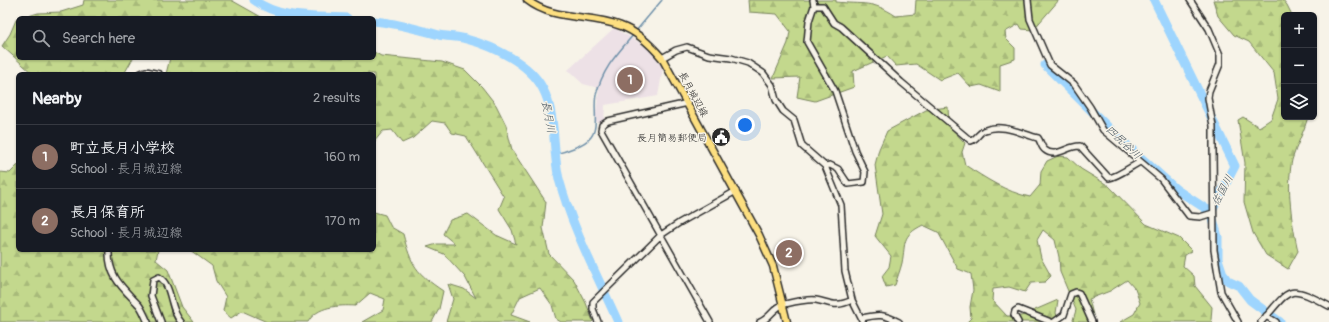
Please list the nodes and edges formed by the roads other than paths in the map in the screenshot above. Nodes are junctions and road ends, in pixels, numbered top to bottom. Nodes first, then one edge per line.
1 (526, 0) edge
2 (1028, 0) edge
3 (1190, 0) edge
4 (814, 3) edge
5 (662, 58) junction
6 (142, 72) edge
7 (152, 72) edge
8 (688, 103) junction
9 (1140, 162) junction
10 (825, 166) junction
11 (736, 191) junction
12 (1213, 213) junction
13 (661, 235) junction
14 (109, 252) edge
15 (852, 300) junction
16 (783, 304) junction
17 (1329, 306) edge
18 (1266, 316) junction
19 (863, 320) edge
20 (148, 322) edge
21 (161, 322) edge
22 (181, 322) edge
23 (598, 322) edge
24 (710, 322) edge
25 (760, 322) edge
26 (787, 322) edge
27 (899, 322) edge
28 (1018, 322) edge
29 (1052, 322) edge
30 (1092, 322) edge
31 (1238, 322) edge
32 (1261, 322) edge
33 (1276, 322) edge

1 - 5 main road, 長月城辺線
2 - 9 street
3 - 12 street
4 - 9 street
4 - 10 street
5 - 8 main road, 長月城辺線
5 - 10 street
6 - 7 street
8 - 11 main road, 長月城辺線
8 - 13 street
9 - 12 street
10 - 15 street
11 - 13 street
11 - 16 main road, 長月城辺線
12 - 31 street
13 - 23 street
13 - 24 street
14 - 20 street
15 - 16 street
15 - 19 street
16 - 25 street
16 - 26 main road, 長月城辺線
17 - 18 street
18 - 32 street
18 - 33 street
19 - 27 street
21 - 22 street
28 - 29 street
29 - 30 street

